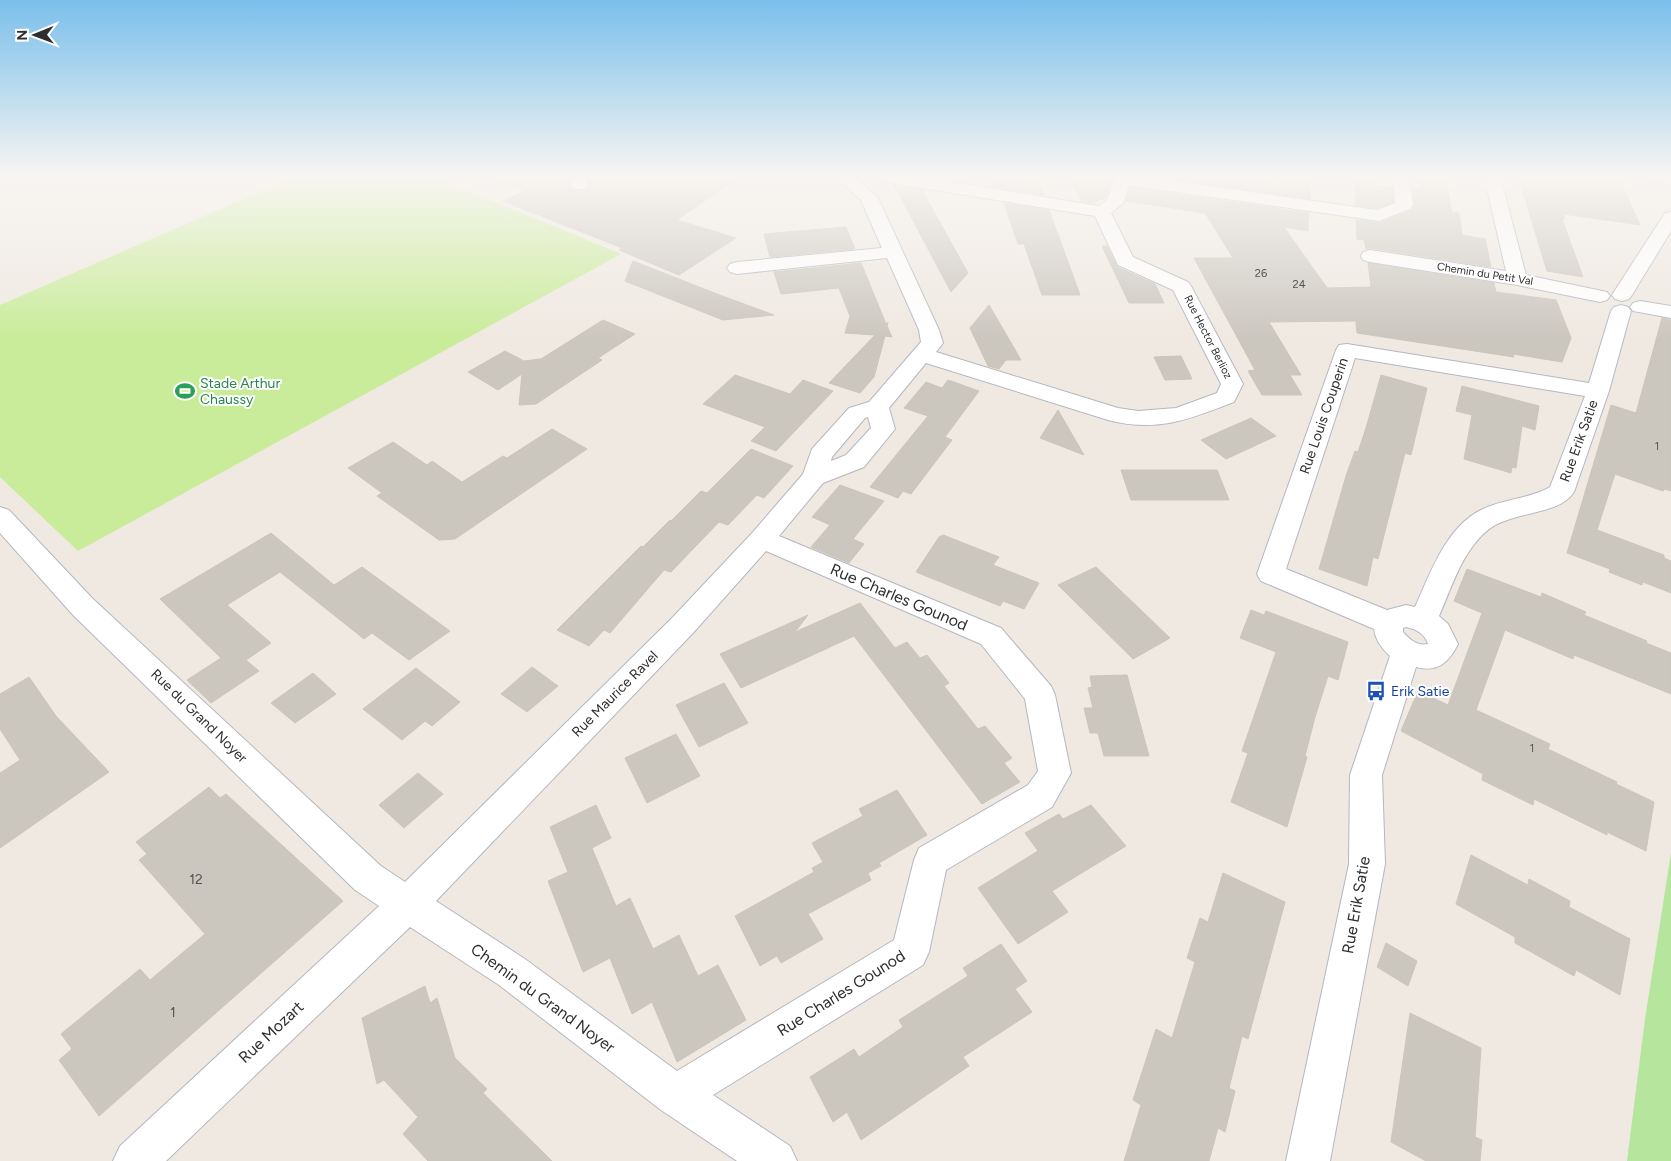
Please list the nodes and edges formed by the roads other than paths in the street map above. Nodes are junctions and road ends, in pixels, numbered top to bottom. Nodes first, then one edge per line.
1 (884, 230) edge
2 (1110, 230) edge
3 (1505, 230) edge
4 (1664, 230) edge
5 (894, 252) junction
6 (1370, 256) dead end
7 (737, 268) dead end
8 (1517, 279) junction
9 (1628, 304) junction
10 (1671, 312) edge
11 (923, 355) junction
12 (1598, 391) junction
13 (0, 516) edge
14 (762, 539) junction
15 (1397, 637) junction
16 (408, 904) junction
17 (676, 1095) junction
18 (135, 1161) edge
19 (775, 1161) edge
20 (1308, 1161) edge

1 - 5 street, Rue Maurice Ravel
2 - 11 street, Rue Hector Berlioz
3 - 8 street
4 - 9 street, Rue Erik Satie
5 - 7 street
5 - 11 street, Rue Maurice Ravel
6 - 8 street, Chemin du Petit Val
8 - 9 street, Chemin du Petit Val
9 - 10 street
9 - 12 street, Rue Erik Satie
11 - 14 street, Rue Maurice Ravel
12 - 15 street, Rue Erik Satie
12 - 15 street, Rue Louis Couperin
13 - 16 street, Rue du Grand Noyer
14 - 16 street, Rue Maurice Ravel
14 - 17 street, Rue Charles Gounod
15 - 20 street, Rue Erik Satie
16 - 17 street, Chemin du Grand Noyer
16 - 18 street, Rue Mozart
17 - 19 street

